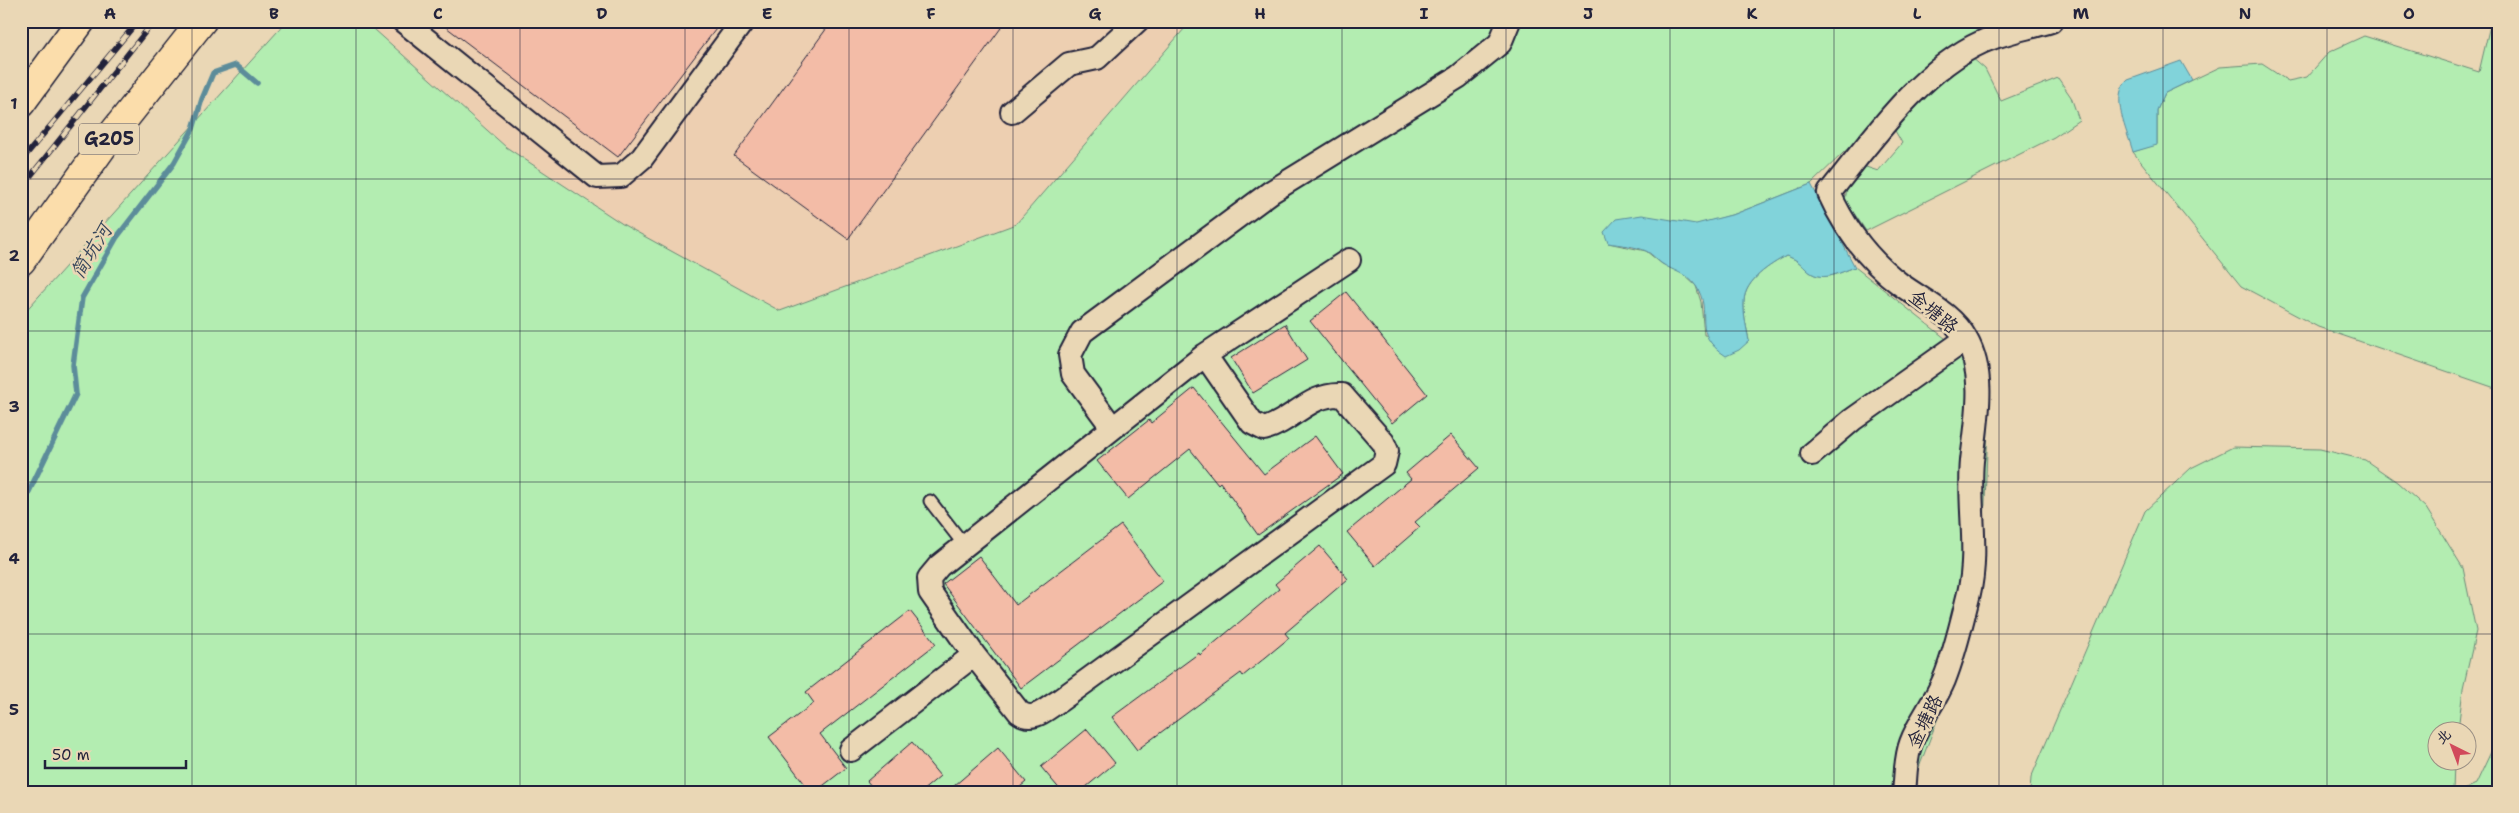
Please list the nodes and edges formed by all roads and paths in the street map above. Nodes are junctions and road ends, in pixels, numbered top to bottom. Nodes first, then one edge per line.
1 (81, 21) edge
2 (202, 21) edge
3 (403, 21) edge
4 (743, 21) edge
5 (1137, 21) edge
6 (1509, 21) edge
7 (2052, 21) edge
8 (21, 103) edge
9 (1012, 112) dead end
10 (1349, 260) dead end
11 (21, 261) edge
12 (1966, 339) junction
13 (1205, 354) junction
14 (1112, 427) junction
15 (1812, 454) dead end
16 (930, 501) dead end
17 (965, 546) junction
18 (974, 655) junction
19 (851, 750) dead end
20 (1904, 792) edge

1 - 8 highway
2 - 11 highway, G205
3 - 4 street
5 - 9 street
6 - 14 street
7 - 12 street, 金塘路
10 - 13 street
12 - 15 street
12 - 20 street, 金塘路
13 - 14 street
13 - 18 street
14 - 17 street
16 - 17 lane
17 - 18 street
18 - 19 street

